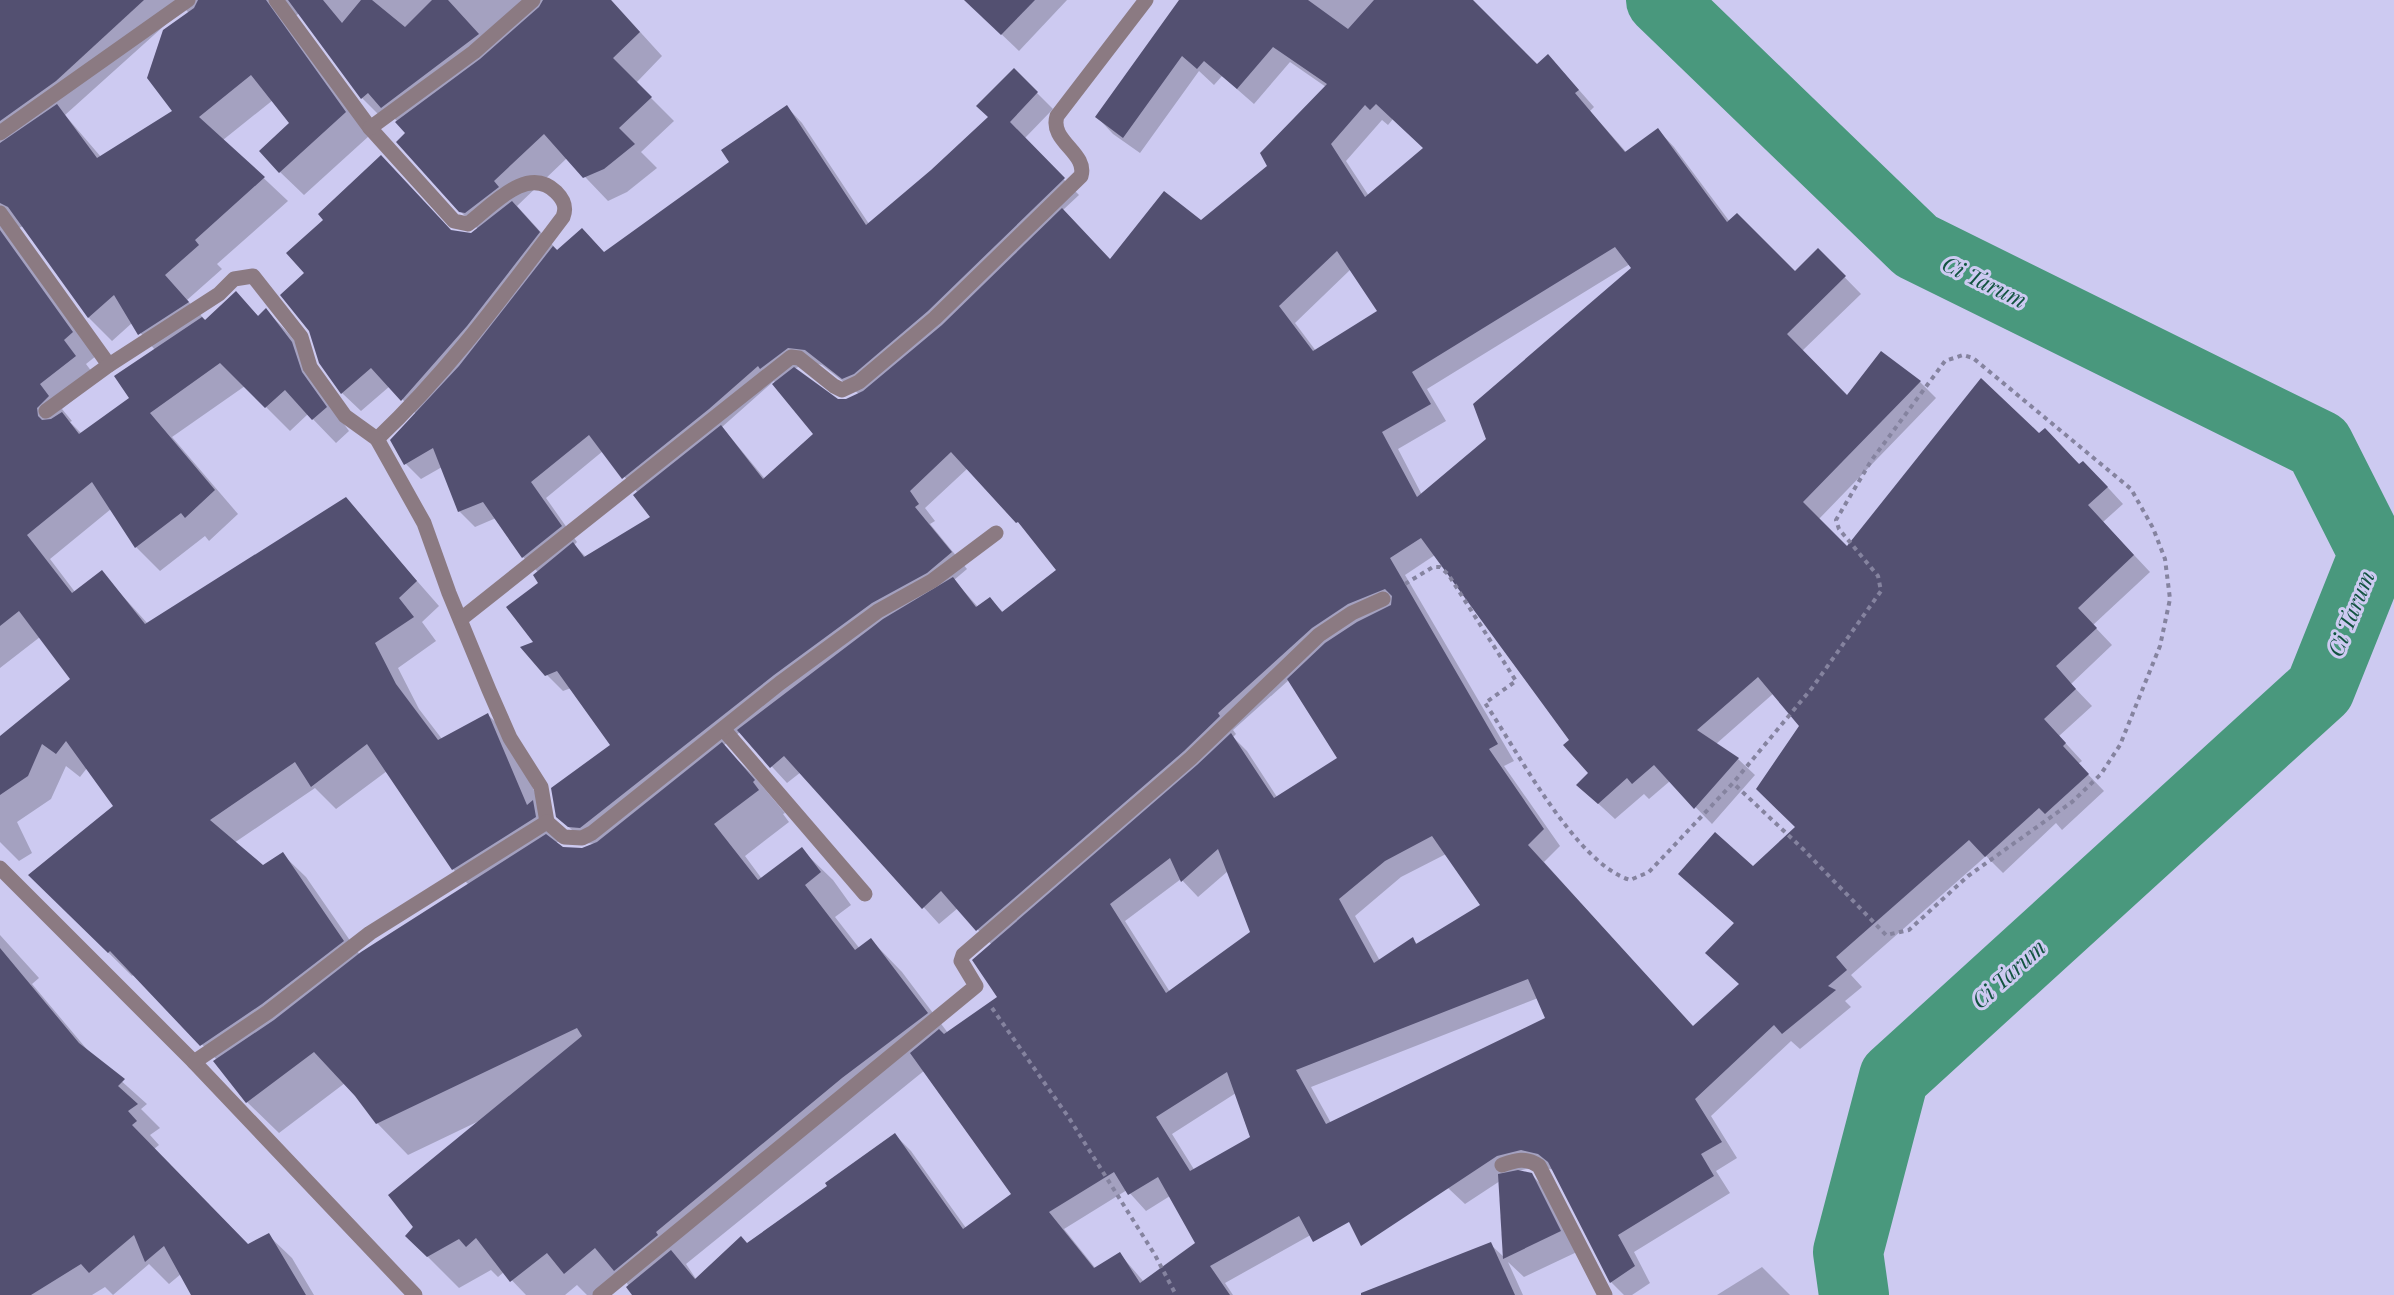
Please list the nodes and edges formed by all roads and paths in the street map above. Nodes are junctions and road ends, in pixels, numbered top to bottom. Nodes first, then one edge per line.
1 (188, 0) edge
2 (276, 0) edge
3 (534, 0) edge
4 (1146, 0) edge
5 (370, 128) junction
6 (0, 133) edge
7 (0, 213) edge
8 (109, 365) junction
9 (46, 411) dead end
10 (377, 439) junction
11 (996, 533) dead end
12 (1383, 599) joint
13 (461, 619) junction
14 (724, 730) junction
15 (1733, 783) junction
16 (547, 822) junction
17 (0, 868) edge
18 (865, 894) dead end
19 (976, 986) junction
20 (194, 1062) junction
21 (1502, 1165) dead end
22 (415, 1295) edge
23 (600, 1295) edge
24 (1176, 1295) edge
25 (1605, 1295) edge

1 - 6 street
2 - 5 street
3 - 5 street
4 - 13 street
5 - 10 street
7 - 8 street
8 - 9 street
8 - 10 street
10 - 13 street
11 - 14 street
12 - 15 path
12 - 19 street
13 - 16 street
14 - 16 street
14 - 18 street
15 - 15 path
16 - 20 street
17 - 20 street
19 - 23 street
19 - 24 path
20 - 22 street
21 - 25 street

